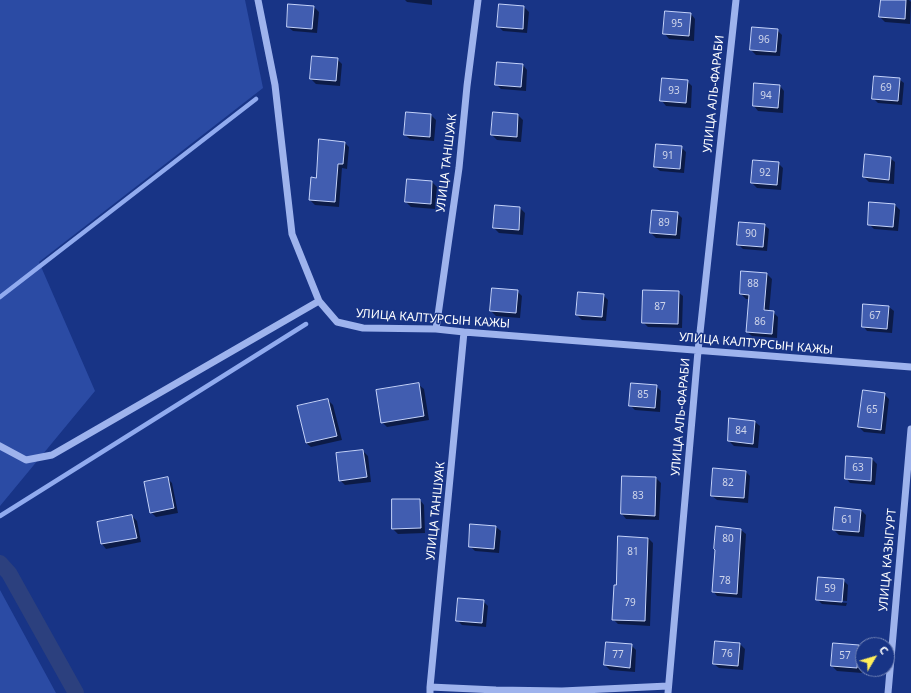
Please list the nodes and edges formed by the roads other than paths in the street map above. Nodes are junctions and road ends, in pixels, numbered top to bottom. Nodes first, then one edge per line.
1 (258, 0) edge
2 (478, 0) edge
3 (736, 0) edge
4 (319, 301) junction
5 (436, 329) junction
6 (464, 332) junction
7 (698, 351) junction
8 (911, 367) edge
9 (911, 429) edge
10 (0, 446) edge
11 (430, 690) edge
12 (668, 690) edge
13 (888, 693) edge

1 - 4 street, УЛИЦА КАЛТУРСЫН КАЖЫ
2 - 5 street, УЛИЦА ТАНШУАК
3 - 7 street, УЛИЦА АЛЬ-ФАРАБИ
4 - 5 street, УЛИЦА КАЛТУРСЫН КАЖЫ
4 - 10 street
5 - 6 street, УЛИЦА КАЛТУРСЫН КАЖЫ
6 - 7 street, УЛИЦА КАЛТУРСЫН КАЖЫ
6 - 11 street, УЛИЦА ТАНШУАК
7 - 8 street, УЛИЦА КАЛТУРСЫН КАЖЫ
7 - 12 street, УЛИЦА АЛЬ-ФАРАБИ
9 - 13 street, УЛИЦА КАЗЫГУРТ
11 - 12 street

